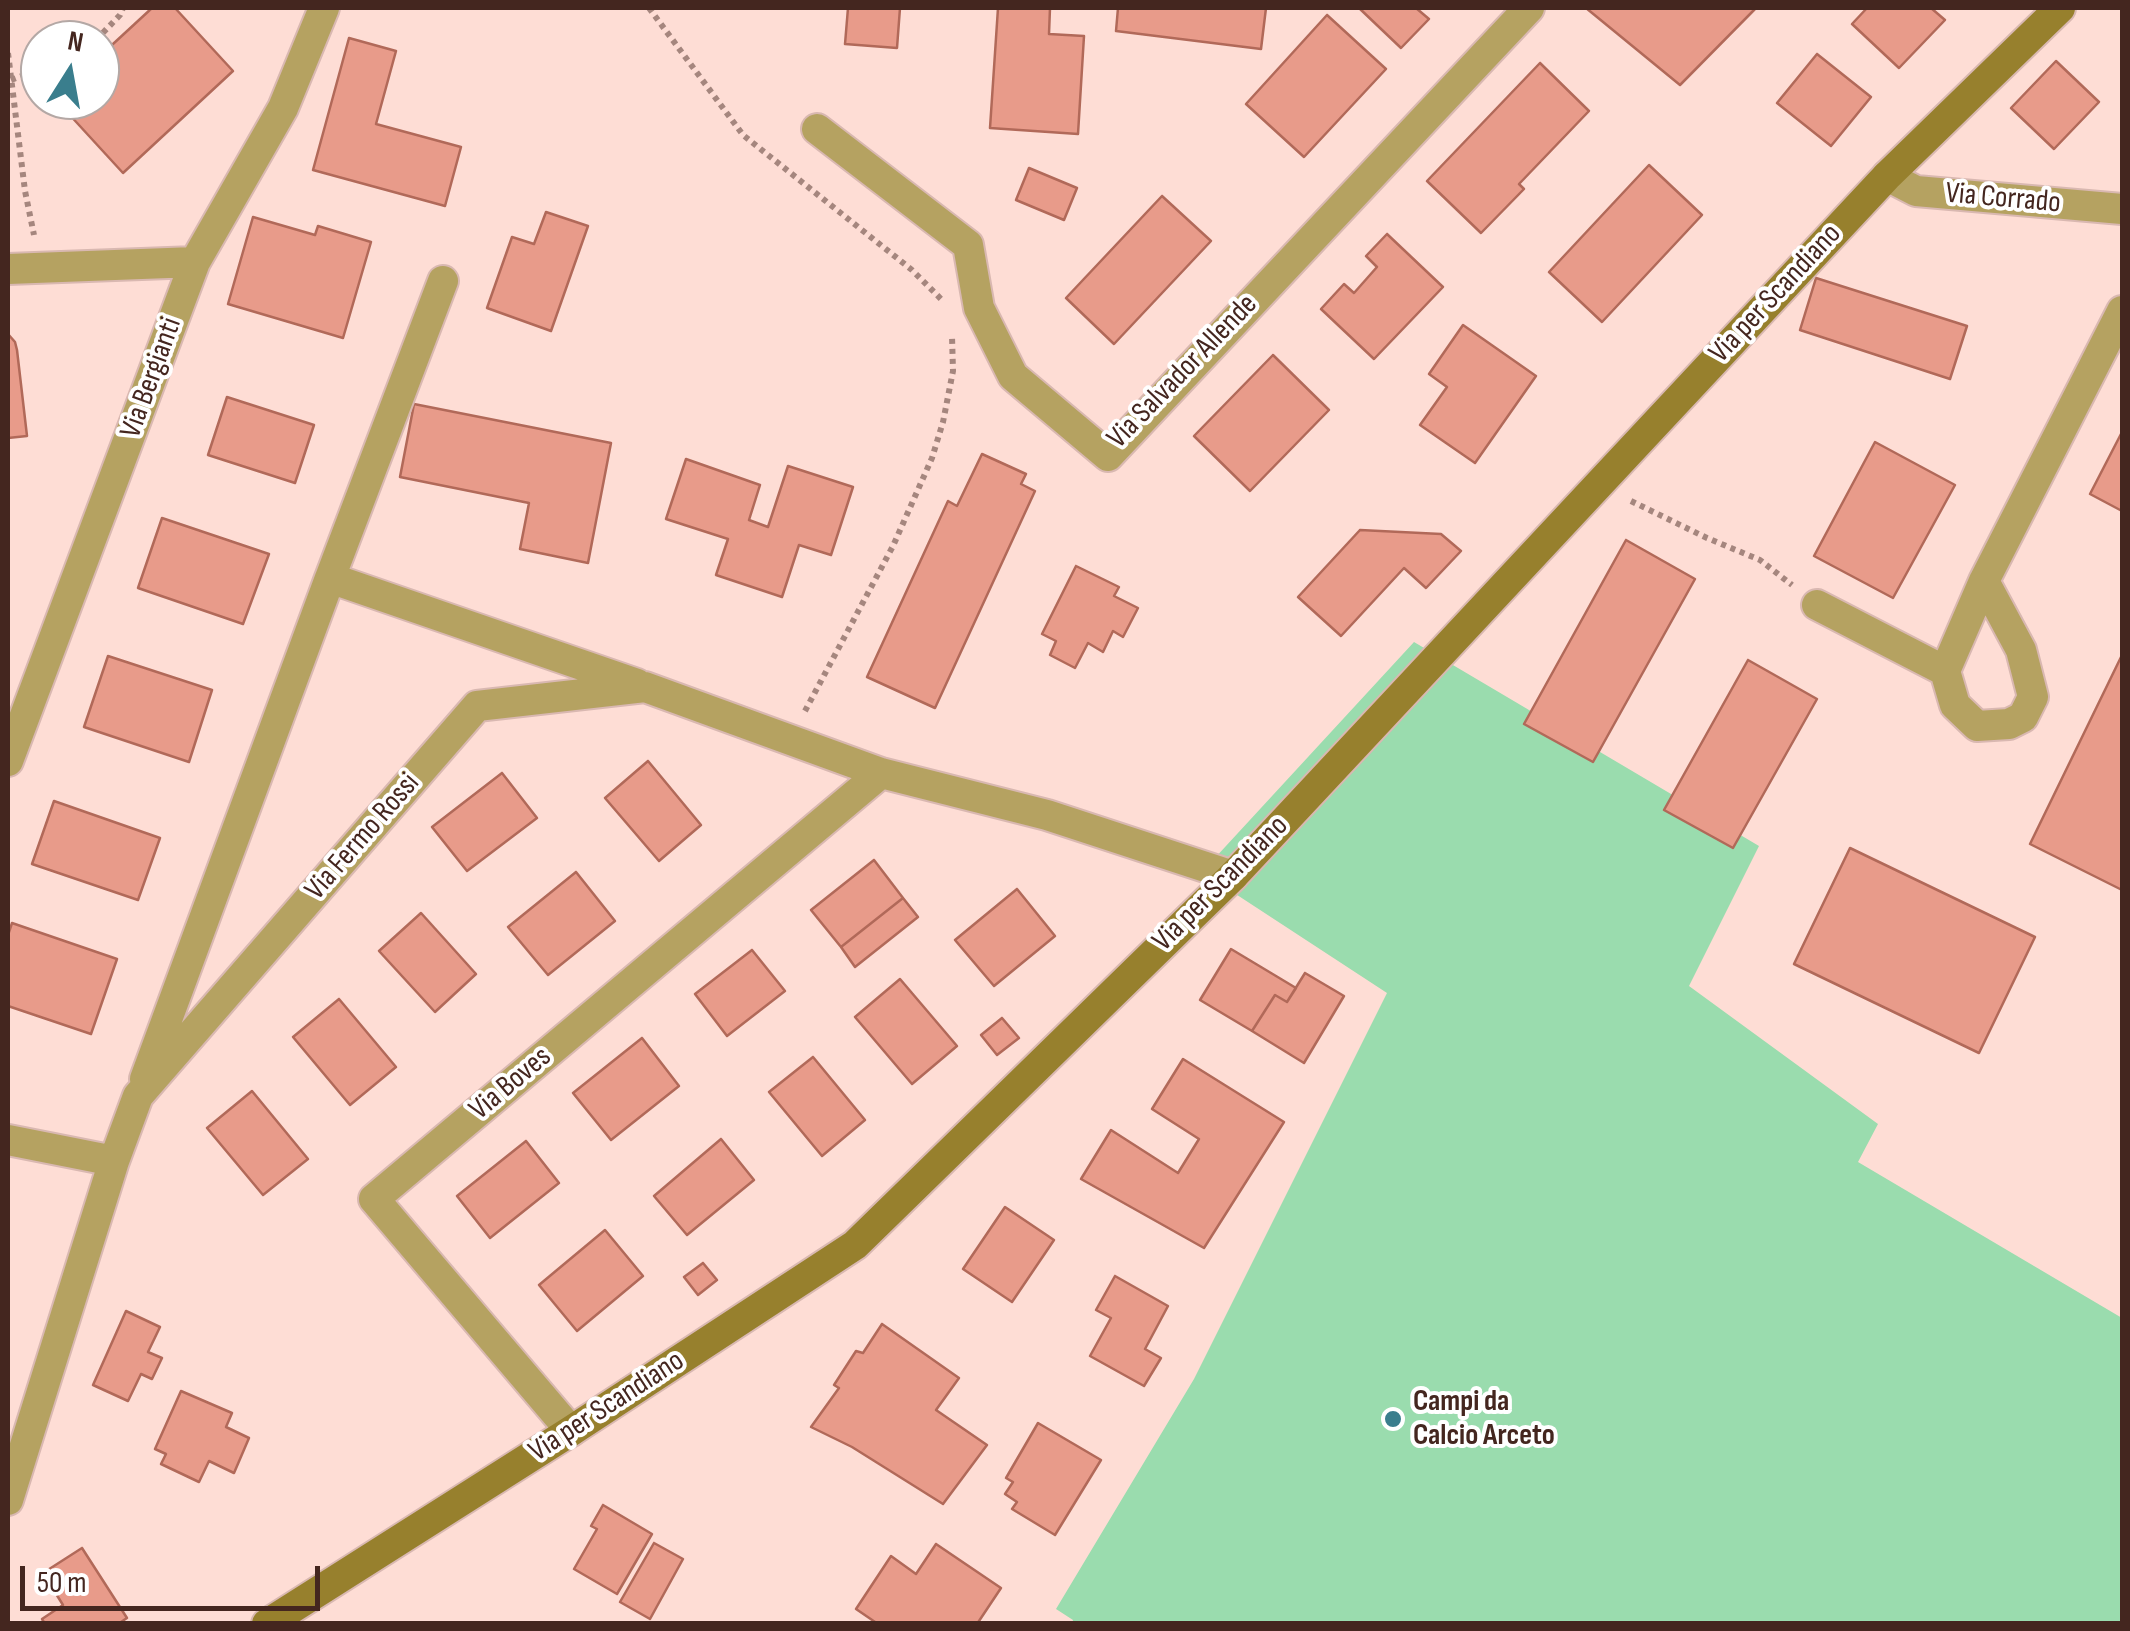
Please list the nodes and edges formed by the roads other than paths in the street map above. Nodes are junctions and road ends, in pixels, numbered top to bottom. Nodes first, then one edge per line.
1 (324, 8) edge
2 (1529, 8) edge
3 (2060, 8) edge
4 (817, 129) dead end
5 (1887, 176) junction
6 (2122, 209) edge
7 (195, 262) junction
8 (8, 269) edge
9 (443, 281) dead end
10 (2122, 311) edge
11 (330, 578) junction
12 (1984, 580) junction
13 (1817, 604) road end
14 (1945, 671) junction
15 (646, 687) junction
16 (8, 761) edge
17 (881, 773) junction
18 (1233, 876) junction
19 (138, 1096) junction
20 (8, 1140) edge
21 (114, 1161) junction
22 (571, 1431) junction
23 (8, 1500) edge
24 (267, 1624) edge

1 - 7 street, Via Bergianti
2 - 4 street, Via Salvador Allende
3 - 5 street, Via per Scandiano
5 - 6 street, Via Corrado
5 - 18 street, Via per Scandiano
7 - 8 street
7 - 16 street, Via Bergianti
9 - 11 street, Via Fermo Rossi
10 - 12 street
11 - 15 street, Via Fermo Rossi
11 - 19 street, Via Fermo Rossi
12 - 14 street
12 - 14 street
13 - 14 street
15 - 17 street, Via Fermo Rossi
15 - 19 street, Via Fermo Rossi
17 - 18 street, Via Fermo Rossi
17 - 22 street, Via Boves
18 - 22 street, Via per Scandiano
19 - 21 street, Via Fermo Rossi
20 - 21 street
21 - 23 street, Via Fermo Rossi
22 - 24 street, Via per Scandiano

